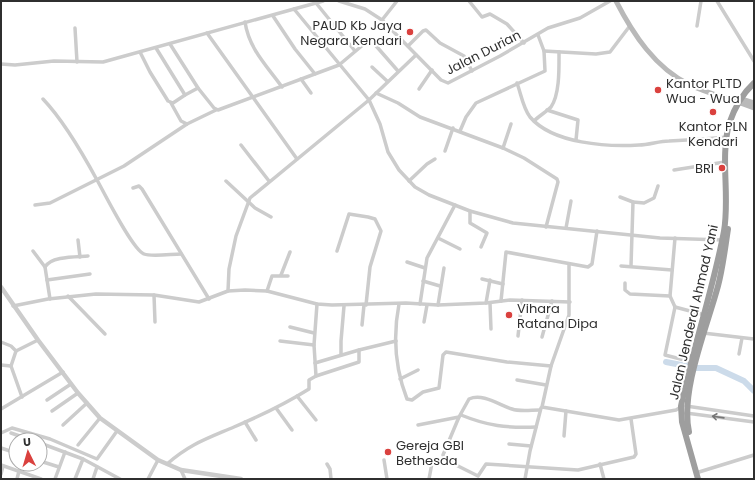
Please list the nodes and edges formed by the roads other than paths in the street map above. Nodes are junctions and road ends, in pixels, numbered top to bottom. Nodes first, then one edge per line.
1 (323, 1) edge
2 (339, 1) edge
3 (397, 1) edge
4 (470, 1) edge
5 (610, 1) edge
6 (618, 1) edge
7 (701, 1) edge
8 (717, 1) edge
9 (316, 4) junction
10 (294, 9) junction
11 (273, 16) junction
12 (382, 20) junction
13 (244, 22) junction
14 (697, 26) dead end
15 (629, 27) junction
16 (75, 28) dead end
17 (207, 33) junction
18 (538, 35) junction
19 (524, 42) junction
20 (170, 44) junction
21 (408, 46) junction
22 (156, 48) junction
23 (355, 51) junction
24 (544, 51) junction
25 (140, 52) junction
26 (559, 52) junction
27 (416, 55) junction
28 (754, 61) edge
29 (77, 62) junction
30 (1, 64) edge
31 (339, 65) junction
32 (372, 66) dead end
33 (398, 70) junction
34 (432, 70) junction
35 (472, 72) junction
36 (315, 74) junction
37 (301, 80) junction
38 (387, 81) junction
39 (517, 83) junction
40 (754, 83) edge
41 (282, 87) junction
42 (698, 87) junction
43 (198, 88) junction
44 (754, 88) edge
45 (419, 89) dead end
46 (311, 93) dead end
47 (376, 93) junction
48 (185, 95) junction
49 (252, 98) junction
50 (43, 99) dead end
51 (369, 100) junction
52 (742, 101) junction
53 (171, 103) junction
54 (754, 103) edge
55 (754, 108) edge
56 (216, 110) junction
57 (547, 110) junction
58 (534, 121) junction
59 (187, 124) junction
60 (511, 124) dead end
61 (453, 128) junction
62 (460, 131) junction
63 (727, 137) junction
64 (576, 140) junction
65 (240, 145) dead end
66 (503, 148) junction
67 (445, 151) dead end
68 (297, 159) junction
69 (435, 159) dead end
70 (725, 162) junction
71 (674, 170) dead end
72 (97, 179) junction
73 (226, 181) dead end
74 (269, 181) junction
75 (408, 181) junction
76 (658, 186) dead end
77 (133, 188) dead end
78 (620, 197) dead end
79 (248, 201) junction
80 (571, 201) dead end
81 (633, 202) junction
82 (35, 205) dead end
83 (455, 205) junction
84 (470, 211) junction
85 (271, 217) dead end
86 (546, 227) junction
87 (566, 228) junction
88 (596, 231) junction
89 (632, 236) junction
90 (438, 238) junction
91 (675, 238) junction
92 (78, 240) dead end
93 (724, 240) junction
94 (481, 247) dead end
95 (460, 248) dead end
96 (33, 251) dead end
97 (337, 251) dead end
98 (290, 252) dead end
99 (181, 254) junction
100 (88, 256) dead end
101 (80, 257) junction
102 (407, 262) dead end
103 (569, 264) junction
104 (621, 266) dead end
105 (631, 266) junction
106 (45, 267) junction
107 (425, 268) junction
108 (444, 268) dead end
109 (672, 270) junction
110 (90, 274) dead end
111 (282, 275) junction
112 (288, 276) dead end
113 (482, 279) dead end
114 (47, 280) junction
115 (490, 280) junction
116 (423, 281) junction
117 (625, 283) dead end
118 (503, 284) junction
119 (440, 286) junction
120 (1, 287) edge
121 (228, 291) junction
122 (267, 291) junction
123 (154, 295) junction
124 (68, 296) junction
125 (670, 296) junction
126 (50, 299) junction
127 (209, 299) junction
128 (522, 300) junction
129 (502, 301) junction
130 (552, 301) junction
131 (570, 302) junction
132 (488, 303) junction
133 (317, 304) junction
134 (398, 304) junction
135 (420, 304) junction
136 (365, 305) junction
137 (427, 305) junction
138 (438, 305) junction
139 (13, 306) junction
140 (344, 306) junction
141 (675, 307) junction
142 (705, 315) junction
143 (155, 322) dead end
144 (424, 322) dead end
145 (362, 324) dead end
146 (290, 326) dead end
147 (491, 329) dead end
148 (702, 332) junction
149 (314, 333) junction
150 (105, 334) dead end
151 (518, 336) dead end
152 (542, 337) dead end
153 (742, 338) junction
154 (754, 339) edge
155 (38, 340) junction
156 (280, 341) dead end
157 (396, 341) junction
158 (1, 342) edge
159 (314, 345) junction
160 (359, 350) junction
161 (16, 351) junction
162 (740, 354) dead end
163 (341, 355) junction
164 (315, 363) junction
165 (1, 365) edge
166 (11, 366) junction
167 (550, 366) junction
168 (693, 367) junction
169 (418, 370) dead end
170 (63, 372) junction
171 (316, 376) junction
172 (400, 379) junction
173 (517, 380) dead end
174 (71, 384) junction
175 (546, 385) junction
176 (78, 393) junction
177 (297, 396) junction
178 (22, 397) junction
179 (47, 400) dead end
180 (86, 403) junction
181 (1, 408) edge
182 (276, 408) junction
183 (541, 408) junction
184 (52, 410) dead end
185 (683, 410) junction
186 (566, 411) junction
187 (460, 416) junction
188 (754, 416) edge
189 (100, 418) junction
190 (631, 419) junction
191 (316, 420) dead end
192 (245, 422) junction
193 (754, 422) edge
194 (63, 425) dead end
195 (418, 425) dead end
196 (536, 427) junction
197 (292, 430) dead end
198 (117, 431) junction
199 (1, 433) edge
200 (564, 436) dead end
201 (256, 440) dead end
202 (509, 444) dead end
203 (78, 445) dead end
204 (48, 446) edge
205 (531, 446) junction
206 (65, 452) junction
207 (754, 456) edge
208 (444, 458) junction
209 (83, 459) junction
210 (158, 460) junction
211 (384, 460) dead end
212 (48, 464) edge
213 (167, 464) junction
214 (326, 464) dead end
215 (600, 464) junction
216 (2, 465) edge
217 (59, 467) junction
218 (97, 467) junction
219 (528, 467) junction
220 (181, 470) junction
221 (19, 472) joint
222 (699, 472) junction
223 (1, 474) edge
224 (111, 474) junction
225 (36, 478) edge
226 (17, 479) edge
227 (41, 479) edge
228 (55, 479) edge
229 (76, 479) edge
230 (93, 479) edge
231 (110, 479) edge
232 (120, 479) edge
233 (148, 479) edge
234 (185, 479) edge
235 (241, 479) edge
236 (331, 479) edge
237 (387, 479) edge
238 (429, 479) edge
239 (525, 479) edge
240 (604, 479) edge
241 (698, 479) edge
242 (701, 479) edge

1 - 9 street
2 - 12 street, Jalan Durian
3 - 12 street
4 - 19 street
5 - 18 street, Jalan Durian
6 - 15 main road
6 - 42 main road
7 - 14 street
8 - 28 street
9 - 10 street
9 - 23 street
10 - 11 street
10 - 31 street
11 - 13 street
11 - 36 street
12 - 21 street, Jalan Durian
13 - 17 street
13 - 41 street
15 - 26 street
15 - 42 main road
16 - 29 street
17 - 20 street
17 - 49 street
18 - 19 street, Jalan Durian
18 - 24 street
19 - 35 street, Jalan Durian
20 - 22 street
20 - 43 street
21 - 27 street, Jalan Durian
21 - 35 street
22 - 25 street
22 - 48 street
23 - 31 street
23 - 33 street
24 - 26 street
24 - 39 street
25 - 29 street
25 - 53 street
26 - 57 street
27 - 33 street
27 - 34 street, Jalan Durian
29 - 30 street
31 - 36 street
31 - 51 street
32 - 38 street
33 - 38 street
34 - 35 street, Jalan Durian
34 - 45 street
36 - 37 street
37 - 41 street
37 - 46 street
38 - 47 street
39 - 58 street
39 - 62 street
40 - 52 highway, Jalan Jenderal Ahmad Yani
41 - 49 street
42 - 52 main road
43 - 48 street
43 - 56 street
44 - 52 highway, Jalan Jenderal Ahmad Yani
47 - 51 street
47 - 61 street
48 - 53 street
49 - 56 street
49 - 68 street
50 - 72 street
51 - 68 street
51 - 75 street
52 - 54 main road
52 - 55 main road
52 - 63 highway, Jalan Jenderal Ahmad Yani
52 - 93 highway, Jalan Jenderal Ahmad Yani
53 - 59 street
56 - 59 street
57 - 58 street
57 - 64 street
58 - 64 street
59 - 72 street
60 - 66 street
61 - 62 street
61 - 67 street
62 - 66 street
63 - 64 street
63 - 70 highway, Jalan Jenderal Ahmad Yani
65 - 74 street
66 - 86 street
68 - 74 street
69 - 75 street
70 - 71 street
70 - 93 highway, Jalan Jenderal Ahmad Yani
72 - 82 street
72 - 99 street
73 - 79 street
74 - 79 street
75 - 83 street
76 - 81 street
77 - 99 street
78 - 81 street
79 - 85 street
79 - 121 street
80 - 87 street
81 - 89 street
83 - 84 street
83 - 90 street
84 - 86 street
84 - 94 street
86 - 87 street
87 - 88 street
88 - 89 street
88 - 103 street
89 - 91 street
89 - 105 street
90 - 95 street
90 - 107 street
91 - 93 street
91 - 109 street
92 - 101 street
93 - 142 highway, Jalan Jenderal Ahmad Yani
93 - 148 highway, Jalan Jenderal Ahmad Yani
96 - 106 street
97 - 136 street
98 - 111 street
99 - 127 street
100 - 101 street
101 - 106 street
102 - 107 street
103 - 118 street
103 - 131 street
104 - 105 street
105 - 109 street
106 - 114 street
107 - 116 street
108 - 119 street
109 - 125 street
110 - 114 street
111 - 112 street
111 - 122 street
113 - 115 street
114 - 126 street
115 - 118 street
115 - 132 street
116 - 119 street
116 - 135 street
117 - 125 street
118 - 129 street
119 - 138 street
120 - 139 street
121 - 122 street
121 - 127 street
122 - 133 street
123 - 124 street
123 - 127 street
123 - 143 street
124 - 126 street
124 - 150 street
125 - 141 street
126 - 139 street
128 - 129 street
128 - 130 street
128 - 151 street
129 - 132 street
130 - 131 street
130 - 152 street
131 - 167 street
132 - 138 street
132 - 147 street
133 - 140 street
133 - 149 street
134 - 135 street
134 - 136 street
134 - 157 street
135 - 137 street
136 - 140 street
136 - 145 street
137 - 138 street
137 - 144 street
139 - 155 street
140 - 163 street
141 - 142 street
141 - 168 street
142 - 148 highway, Jalan Jenderal Ahmad Yani
146 - 149 street
148 - 153 street
148 - 168 highway, Jalan Jenderal Ahmad Yani
149 - 159 street
153 - 154 street
153 - 162 street
155 - 161 street
155 - 170 street
156 - 159 street
157 - 160 street
157 - 172 street
158 - 161 street
159 - 164 street
160 - 163 street
160 - 171 street
161 - 166 street
163 - 164 street
164 - 171 street
165 - 166 street
166 - 178 street
167 - 172 street
167 - 175 street
168 - 185 highway, Jalan Jenderal Ahmad Yani
169 - 172 street
170 - 174 street
170 - 178 street
171 - 177 street
173 - 175 street
174 - 176 street
174 - 179 street
175 - 183 street
176 - 180 street
176 - 184 street
177 - 182 street
177 - 191 street
178 - 181 street
180 - 189 street
180 - 194 street
182 - 192 street
182 - 197 street
183 - 186 street
183 - 187 street
183 - 196 street
185 - 188 street
185 - 190 street
193 -> 185 street
185 - 222 highway, Jalan Jenderal Ahmad Yani
185 - 241 highway, Jalan Jenderal Ahmad Yani
186 - 190 street
186 - 200 street
187 - 195 street
187 - 196 street
187 - 208 street
189 - 198 street
189 - 203 street
190 - 215 street
192 - 201 street
192 - 213 street
196 - 205 street
198 - 199 street
198 - 210 street
202 - 205 street
204 - 206 street
205 - 219 street
206 - 209 street
206 - 217 street
207 - 222 street
208 - 219 street
208 - 238 street
209 - 218 street
209 - 229 street
210 - 213 street
210 - 233 street
211 - 237 street
212 - 217 street
213 - 220 street
214 - 236 street
215 - 219 street
215 - 240 street
216 - 223 street
217 - 228 street
218 - 224 street
218 - 230 street
219 - 239 street
220 - 234 street
220 - 235 street
221 - 225 street
221 - 226 street
222 - 242 highway, Jalan Jenderal Ahmad Yani
224 - 231 street
224 - 232 street
225 - 227 street

